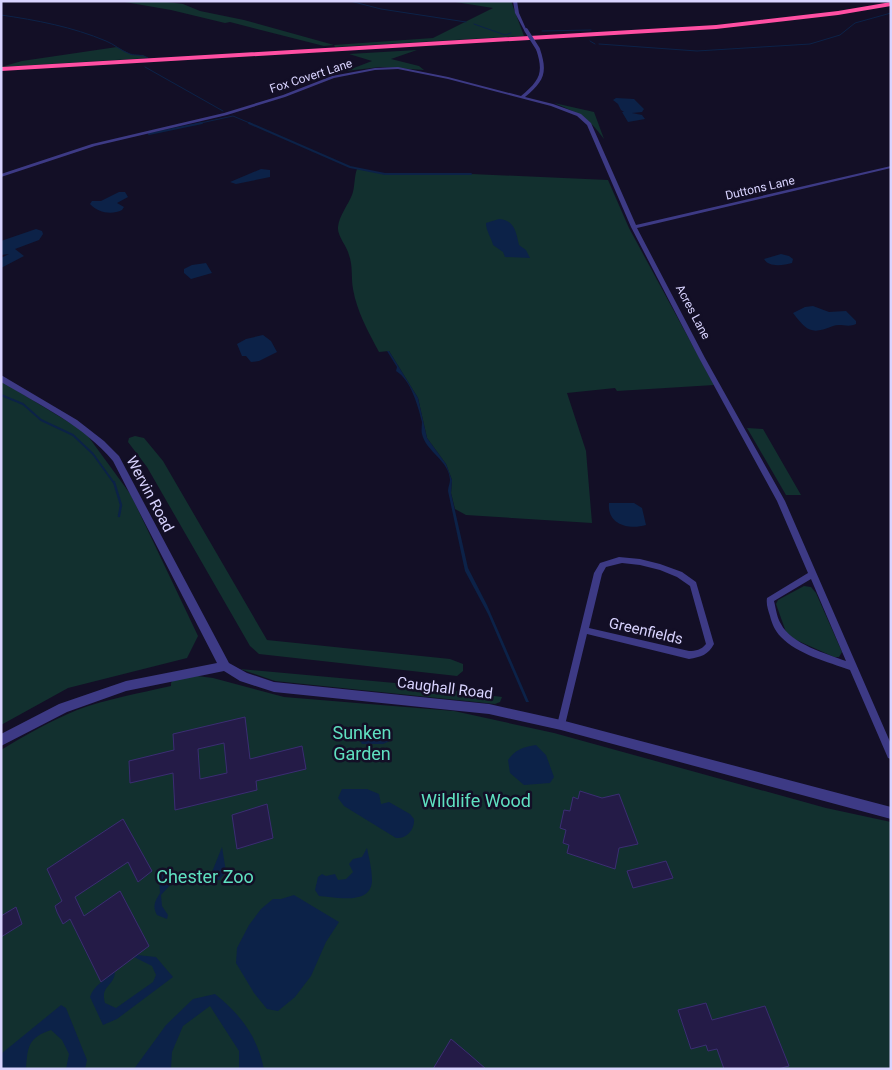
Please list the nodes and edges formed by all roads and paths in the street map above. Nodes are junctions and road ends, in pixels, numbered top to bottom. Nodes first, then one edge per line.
1 (515, 1) edge
2 (891, 4) edge
3 (891, 8) edge
4 (1, 69) edge
5 (1, 73) edge
6 (522, 97) junction
7 (891, 167) edge
8 (1, 176) edge
9 (634, 227) junction
10 (1, 378) edge
11 (812, 575) junction
12 (584, 630) junction
13 (225, 666) junction
14 (854, 668) junction
15 (561, 725) junction
16 (1, 740) edge
17 (891, 755) edge
18 (891, 813) edge

1 - 6 street, bridge
2 - 4 highway
3 - 5 highway
6 - 8 street, Fox Covert Lane
6 - 9 street, Acres Lane
7 - 9 street, Duttons Lane
9 - 11 street, Acres Lane
10 - 13 street, Wervin Road
11 - 14 street, Acres Lane
11 - 14 street
12 - 12 street, Greenfields
12 - 15 street, Greenfields
13 - 15 street, Caughall Road
13 - 16 street
14 - 17 street, Acres Lane
15 - 18 street, Caughall Road

